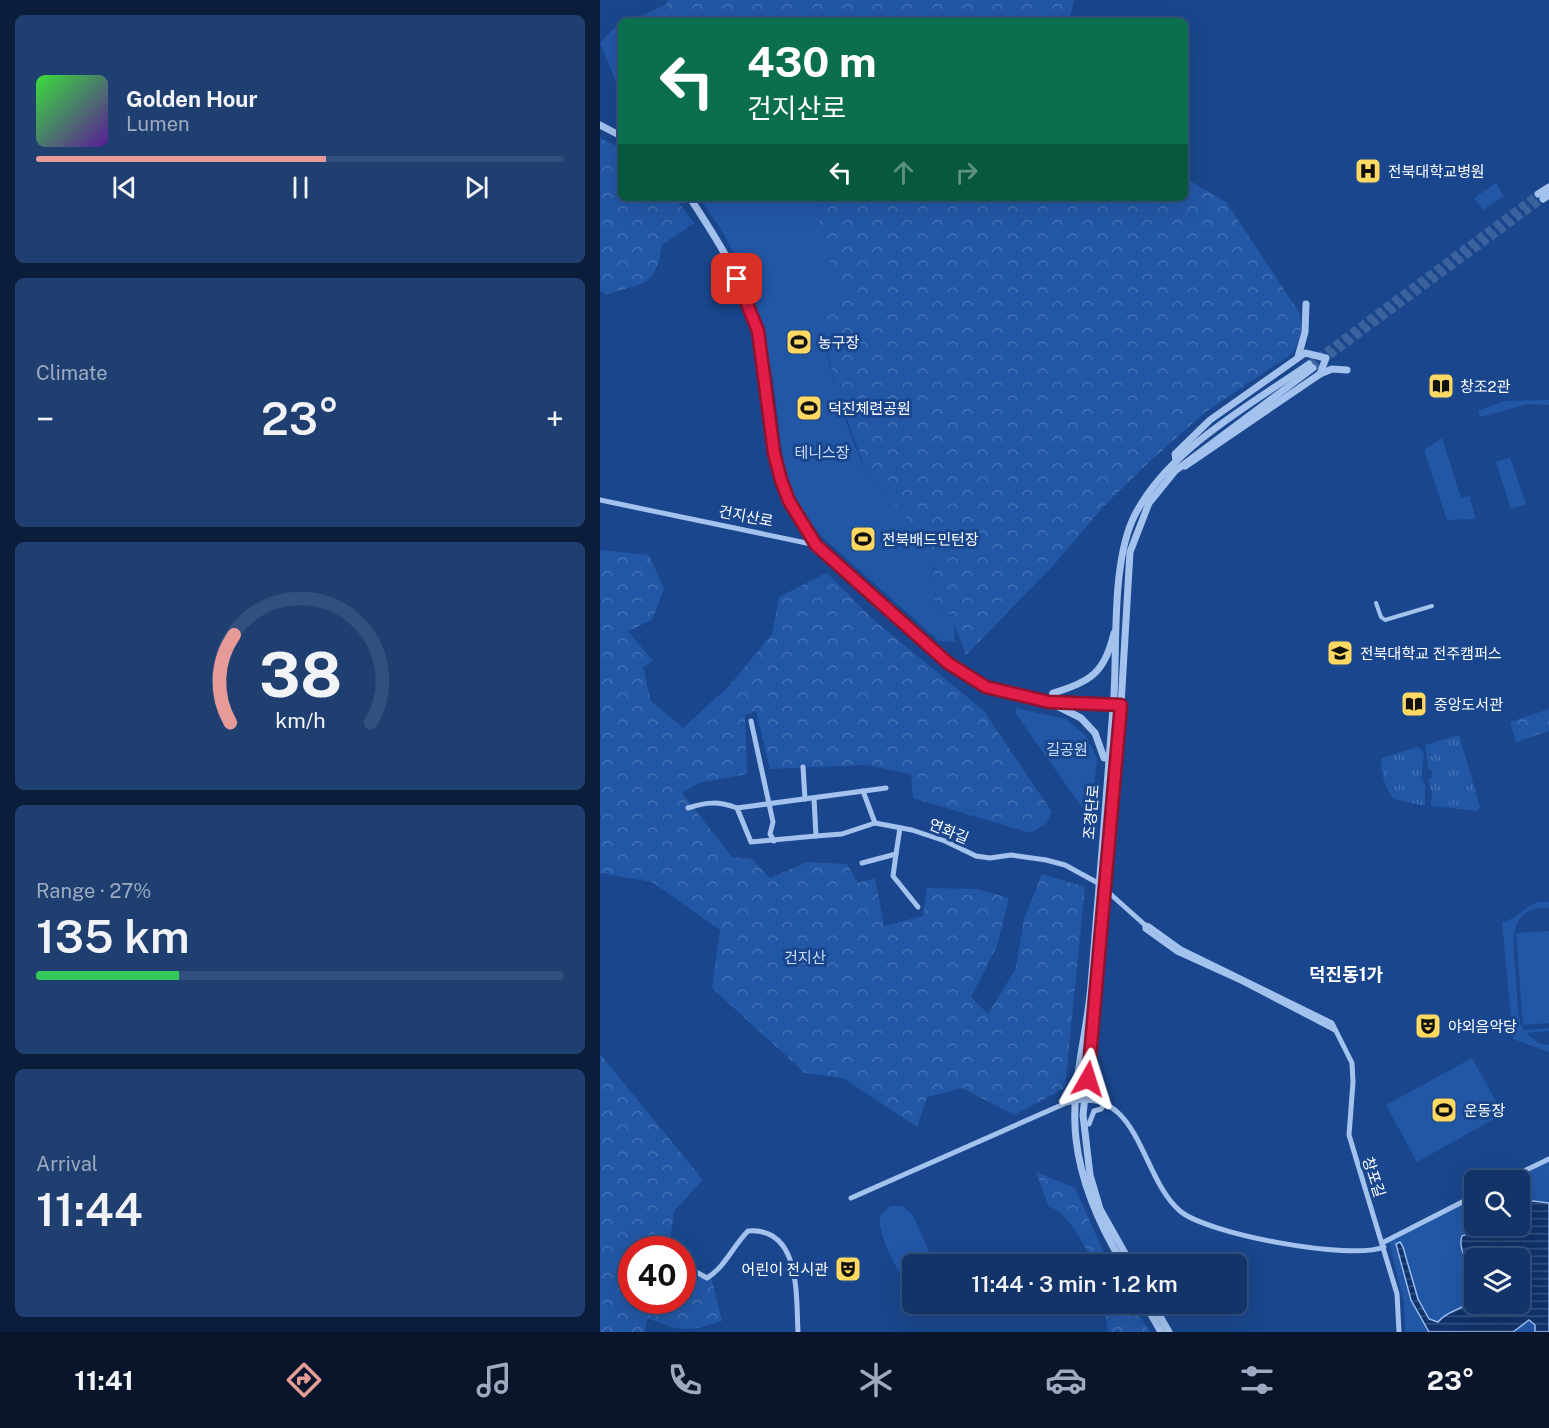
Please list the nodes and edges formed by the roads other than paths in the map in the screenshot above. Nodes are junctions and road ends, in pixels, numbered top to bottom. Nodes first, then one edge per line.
1 (600, 125) edge
2 (618, 134) edge
3 (1549, 187) edge
4 (1544, 196) tunnel mouth
5 (692, 201) edge
6 (1306, 304) dead end
7 (1299, 357) junction
8 (1311, 366) tunnel mouth
9 (1347, 369) dead end
10 (1320, 374) junction
11 (1177, 464) junction
12 (600, 500) edge
13 (816, 545) junction
14 (1376, 603) dead end
15 (1432, 606) dead end
16 (1118, 619) junction
17 (1049, 702) junction
18 (1117, 705) junction
19 (751, 721) dead end
20 (1109, 758) junction
21 (803, 767) dead end
22 (886, 788) dead end
23 (863, 791) junction
24 (814, 798) junction
25 (805, 799) junction
26 (768, 804) junction
27 (688, 808) dead end
28 (737, 808) junction
29 (875, 823) junction
30 (900, 828) junction
31 (816, 836) junction
32 (774, 841) junction
33 (896, 854) junction
34 (862, 863) dead end
35 (1101, 885) junction
36 (918, 908) dead end
37 (1086, 1099) junction
38 (1076, 1100) junction
39 (1105, 1103) junction
40 (1084, 1124) junction
41 (1549, 1160) edge
42 (1527, 1170) edge
43 (851, 1198) dead end
44 (1464, 1201) edge
45 (1383, 1245) junction
46 (1117, 1254) edge
47 (1125, 1254) edge
48 (696, 1272) edge
49 (1151, 1314) edge
50 (1159, 1314) edge
51 (798, 1332) edge
52 (1161, 1332) edge
53 (1169, 1332) edge
54 (1399, 1332) edge

1 - 2 street
3 - 4 street
5 - 13 street
6 - 7 street
7 - 10 street
7 - 11 street
8 - 11 street, 조경단로
9 - 10 street
10 - 11 street
11 - 16 street, 조경단로
11 - 18 street, 조경단로
12 - 13 street, 건지산로
13 - 17 street, 건지산로
14 - 15 street
16 - 17 street
16 - 18 street, 조경단로
17 - 18 street, 건지산로
17 - 20 street
18 - 20 street, 조경단로
18 - 35 street, 조경단로
19 - 26 street
20 - 35 street, 조경단로
21 - 25 street
22 - 23 street
23 - 24 street
23 - 29 street
24 - 25 street
24 - 31 street
25 - 26 street
26 - 28 street
26 - 32 street
27 - 28 street
28 - 32 street, 연화길
29 - 30 street, 연화길
29 - 31 street, 연화길
30 - 33 street
30 - 35 street, 연화길
31 - 32 street, 연화길
33 - 34 street
33 - 36 street
35 - 37 street, 조경단로
35 - 38 street, 조경단로
35 - 45 street, 창포길
37 - 38 street
37 - 39 street
37 - 40 street, 조경단로
38 - 43 street
38 - 46 street, 조경단로
39 - 40 street
39 - 45 street
40 - 47 street, 조경단로
41 - 42 street
44 - 45 street
45 - 54 street, 창포길
48 - 51 street
49 - 52 street
50 - 53 street

